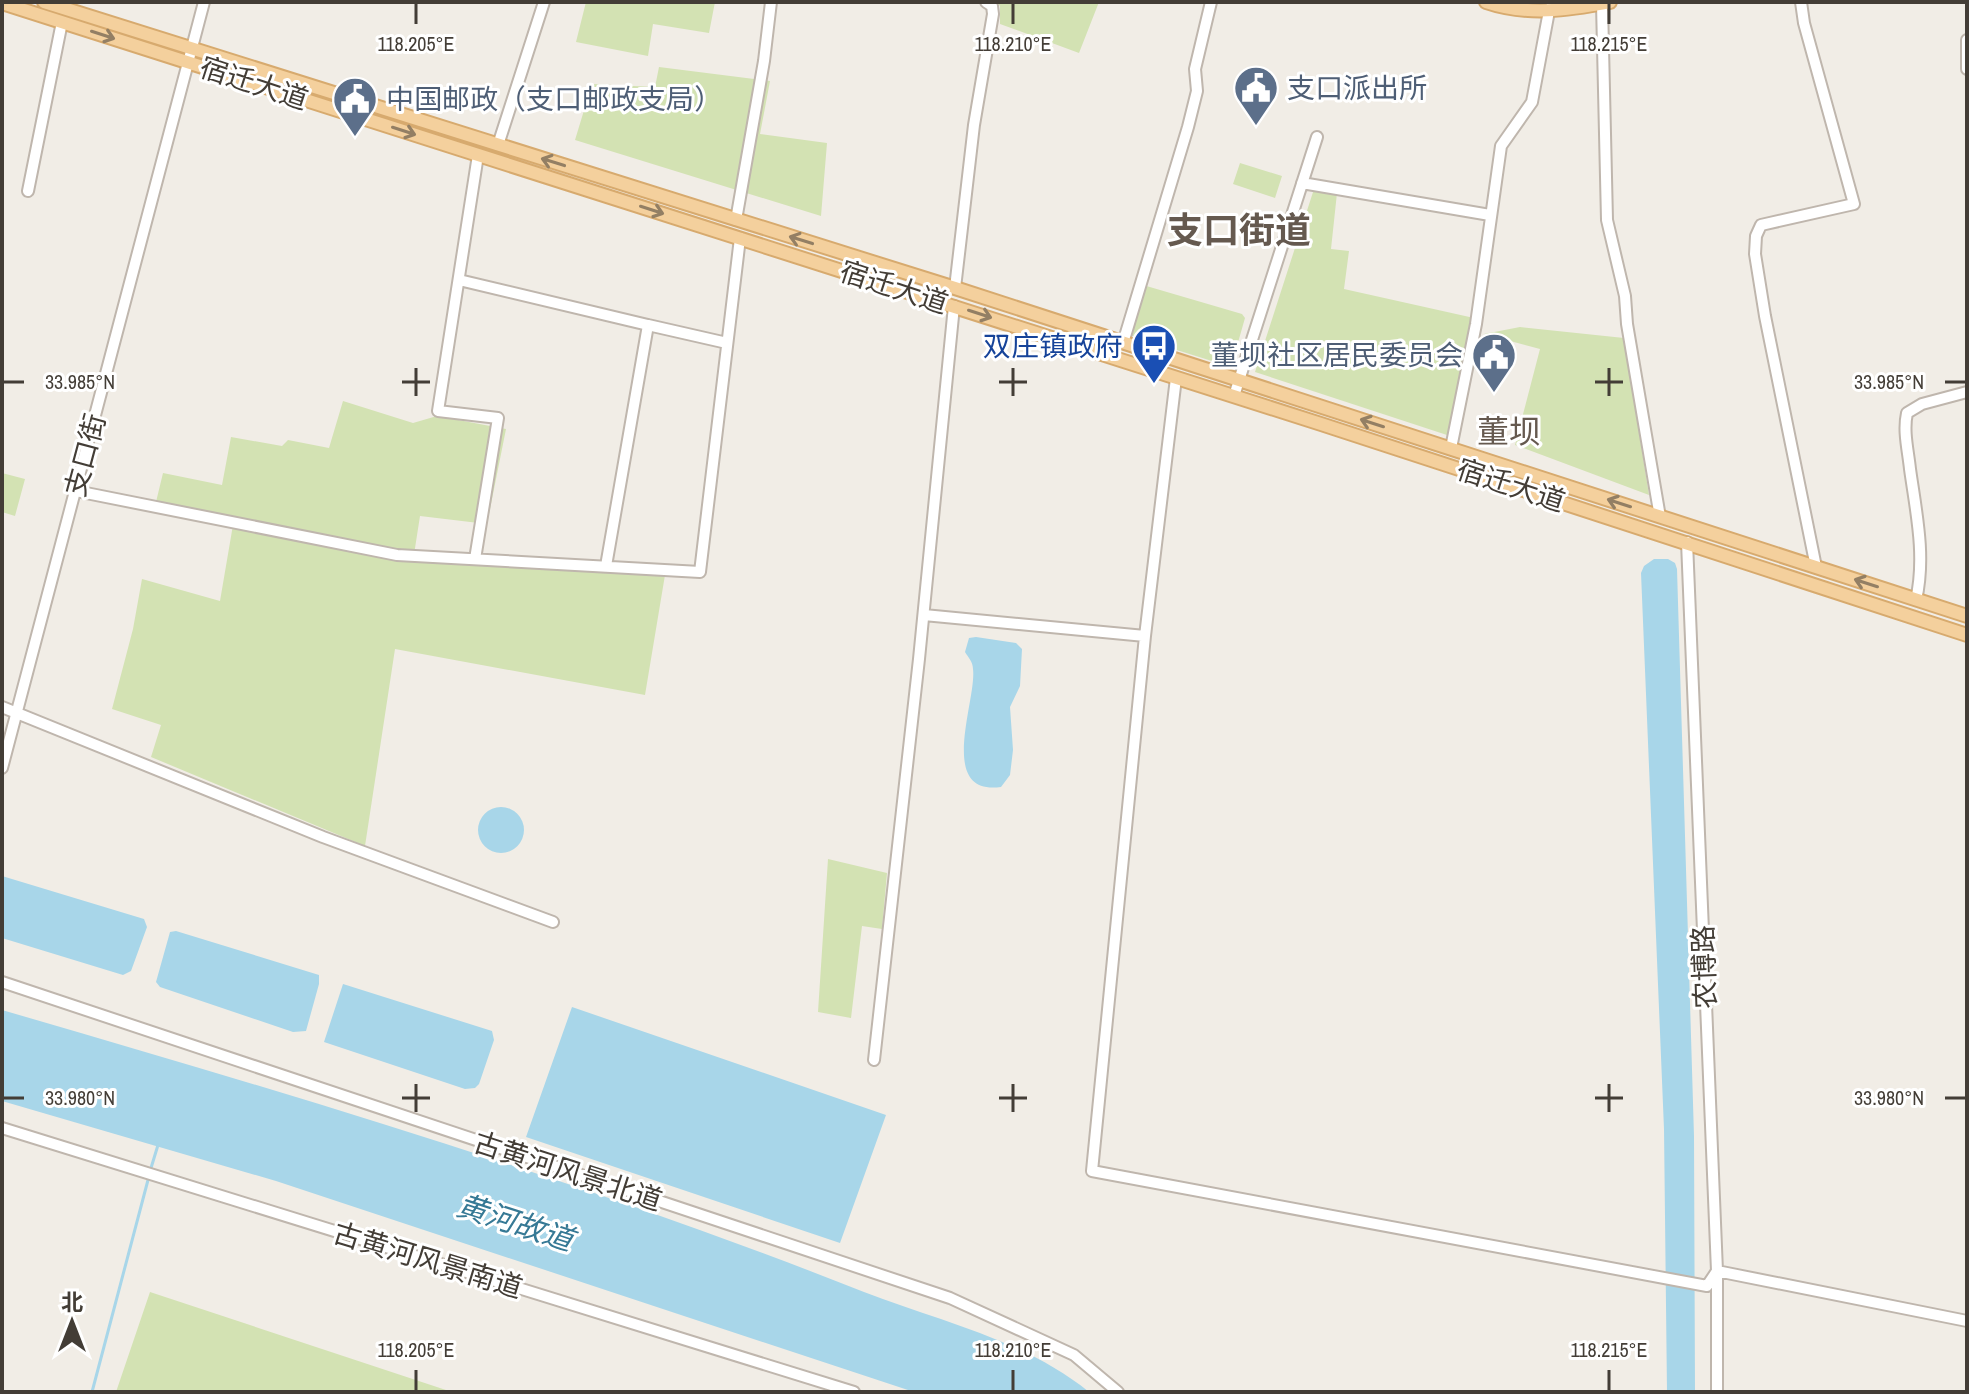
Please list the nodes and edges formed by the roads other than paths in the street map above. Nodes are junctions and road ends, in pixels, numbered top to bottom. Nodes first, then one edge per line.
1 (44, 2) edge
2 (204, 2) edge
3 (544, 2) edge
4 (771, 2) edge
5 (986, 2) edge
6 (1211, 2) edge
7 (1486, 2) edge
8 (1801, 2) edge
9 (2, 3) edge
10 (1606, 3) edge
11 (1551, 7) edge
12 (62, 22) junction
13 (1967, 40) edge
14 (191, 48) junction
15 (187, 62) junction
16 (1967, 69) edge
17 (1317, 137) dead end
18 (498, 145) junction
19 (478, 155) junction
20 (1302, 183) junction
21 (28, 191) dead end
22 (1490, 215) junction
23 (736, 220) junction
24 (740, 238) junction
25 (459, 280) junction
26 (955, 288) junction
27 (954, 306) junction
28 (648, 325) junction
29 (727, 343) junction
30 (1123, 343) junction
31 (1176, 378) junction
32 (1239, 380) junction
33 (1967, 392) edge
34 (1234, 396) junction
35 (1451, 448) junction
36 (76, 491) junction
37 (1660, 517) junction
38 (1687, 542) junction
39 (475, 559) junction
40 (606, 566) junction
41 (1816, 567) junction
42 (1916, 600) junction
43 (924, 615) junction
44 (1967, 616) edge
45 (1967, 635) edge
46 (1145, 636) junction
47 (2, 707) edge
48 (17, 713) junction
49 (2, 768) edge
50 (553, 922) dead end
51 (2, 982) edge
52 (874, 1060) dead end
53 (2, 1128) edge
54 (1717, 1271) junction
55 (1967, 1321) edge
56 (854, 1392) edge
57 (1118, 1392) edge
58 (1717, 1392) edge

1 - 14 main road, 宿迁大道
2 - 14 street, 支口街
3 - 18 street
4 - 23 street
5 - 26 street
6 - 30 street
7 - 11 main road
8 - 41 street
9 - 12 main road, 宿迁大道
10 - 11 main road
10 - 37 street
11 - 22 street
12 -> 15 main road, 宿迁大道
12 - 21 street
13 - 16 street
14 - 15 street, 支口街
14 - 18 main road, 宿迁大道
15 -> 19 main road, 宿迁大道
15 - 36 street, 支口街
17 - 20 street
23 -> 18 main road, 宿迁大道
19 -> 24 main road, 宿迁大道
19 - 25 street
20 - 22 street
20 - 32 street
22 - 35 street
26 -> 23 main road, 宿迁大道
24 - 27 main road, 宿迁大道
24 - 29 street
25 - 28 street
25 - 39 street
26 - 30 main road, 宿迁大道
27 -> 31 main road, 宿迁大道
27 - 43 street
28 - 29 street
28 - 40 street
29 - 40 street
30 - 32 main road, 宿迁大道
31 - 34 main road, 宿迁大道
31 - 46 street
32 - 34 street
35 -> 32 main road, 宿迁大道
33 - 42 street
34 - 38 main road, 宿迁大道
37 -> 35 main road, 宿迁大道
36 - 39 street
36 - 48 street, 支口街
37 - 41 main road, 宿迁大道
38 - 45 main road, 宿迁大道
38 - 54 street, 农博路
39 - 40 street
42 -> 41 main road, 宿迁大道
42 - 44 main road, 宿迁大道
43 - 46 street
43 - 52 street
46 - 54 street
47 - 48 street
48 - 49 street, 支口街
48 - 50 street
51 - 57 street, 古黄河风景北道
53 - 56 street, 古黄河风景南道
54 - 55 street
54 - 58 street, 农博路

